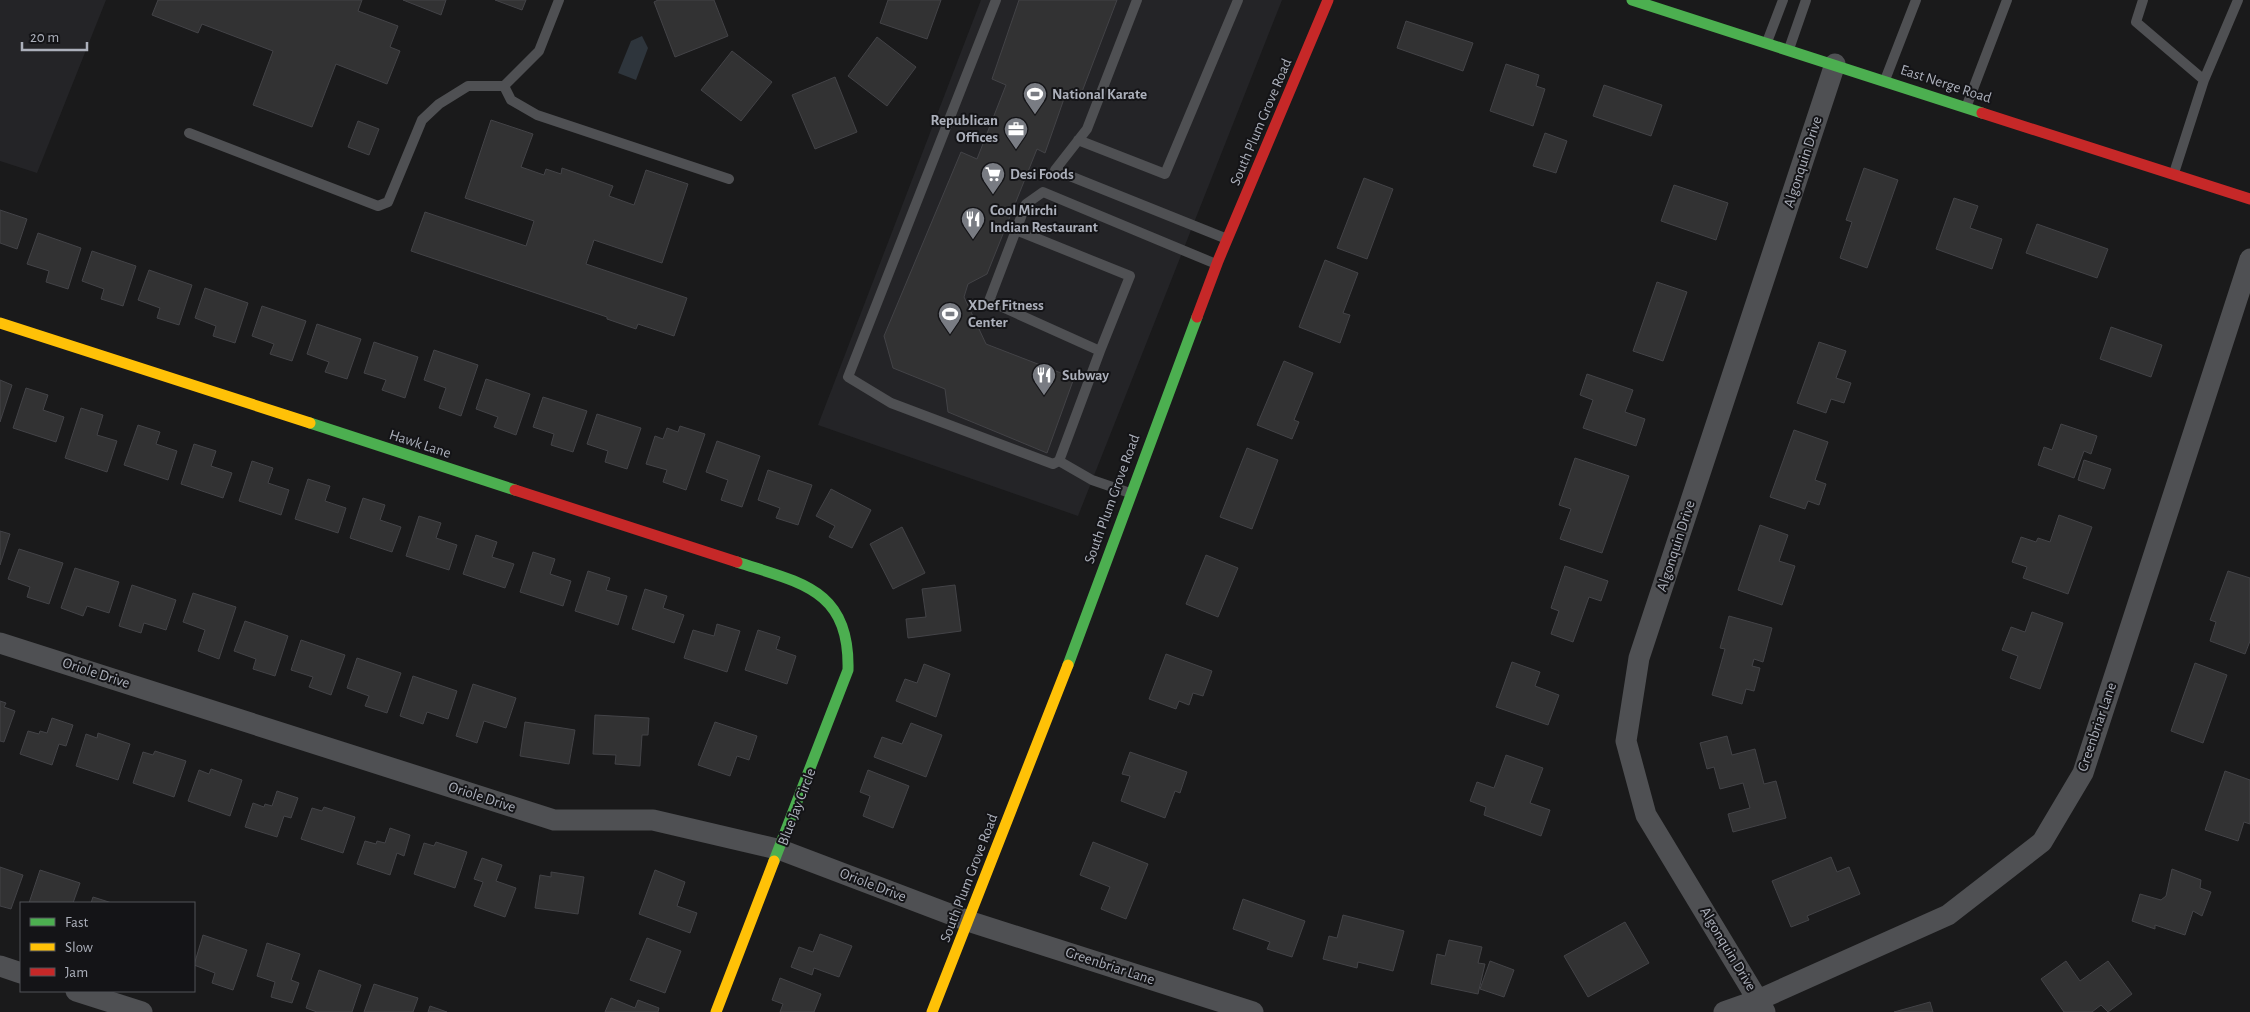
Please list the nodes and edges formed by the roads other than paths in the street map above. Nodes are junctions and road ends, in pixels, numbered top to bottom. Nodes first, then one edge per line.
1 (559, 0) edge
2 (996, 0) edge
3 (1136, 0) edge
4 (1238, 0) edge
5 (1328, 0) edge
6 (1632, 0) edge
7 (1783, 0) edge
8 (1806, 0) edge
9 (1916, 0) edge
10 (2008, 0) edge
11 (2143, 0) edge
12 (2238, 0) edge
13 (1767, 42) junction
14 (1789, 49) junction
15 (1835, 64) junction
16 (1886, 80) junction
17 (2204, 80) junction
18 (504, 86) junction
19 (1967, 106) junction
20 (189, 133) dead end
21 (1078, 140) junction
22 (2174, 174) junction
23 (729, 179) dead end
24 (2250, 199) edge
25 (1016, 230) junction
26 (1228, 240) junction
27 (2250, 259) edge
28 (1217, 265) junction
29 (0, 324) edge
30 (1100, 351) junction
31 (1059, 461) junction
32 (1130, 493) junction
33 (828, 600) joint
34 (0, 643) edge
35 (781, 850) junction
36 (968, 921) junction
37 (0, 966) edge
38 (20, 973) edge
39 (84, 999) edge
40 (1762, 1006) edge
41 (142, 1012) edge
42 (716, 1012) edge
43 (932, 1012) edge
44 (1253, 1012) edge
45 (1724, 1012) edge

1 - 18 lane
2 - 31 lane
3 - 21 lane
4 - 21 lane
5 - 26 street, South Plum Grove Road
6 - 13 street, East Nerge Road
7 - 13 lane
8 - 14 lane
9 - 16 lane
10 - 19 lane
11 - 17 lane
12 - 17 lane
13 - 14 street, East Nerge Road
14 - 15 street, East Nerge Road
15 - 16 street, East Nerge Road
15 - 40 street, Algonquin Drive
16 - 19 street, East Nerge Road
17 - 22 lane
18 - 20 lane
18 - 23 lane
19 - 22 street, East Nerge Road
21 - 26 lane
22 - 24 street, East Nerge Road
25 - 28 lane
25 - 30 lane
25 - 30 lane
26 - 28 street, South Plum Grove Road
27 - 40 street, Greenbriar Lane
28 - 32 street, South Plum Grove Road
29 - 33 street, Hawk Lane
30 - 31 lane
31 - 32 lane
32 - 36 street, South Plum Grove Road
33 - 35 street, Blue Jay Circle
34 - 35 street, Oriole Drive
35 - 36 street, Oriole Drive
35 - 42 street, Blue Jay Circle
36 - 43 street, South Plum Grove Road
36 - 44 street, Greenbriar Lane
37 - 38 street
39 - 41 street
40 - 45 street, Greenbriar Lane

